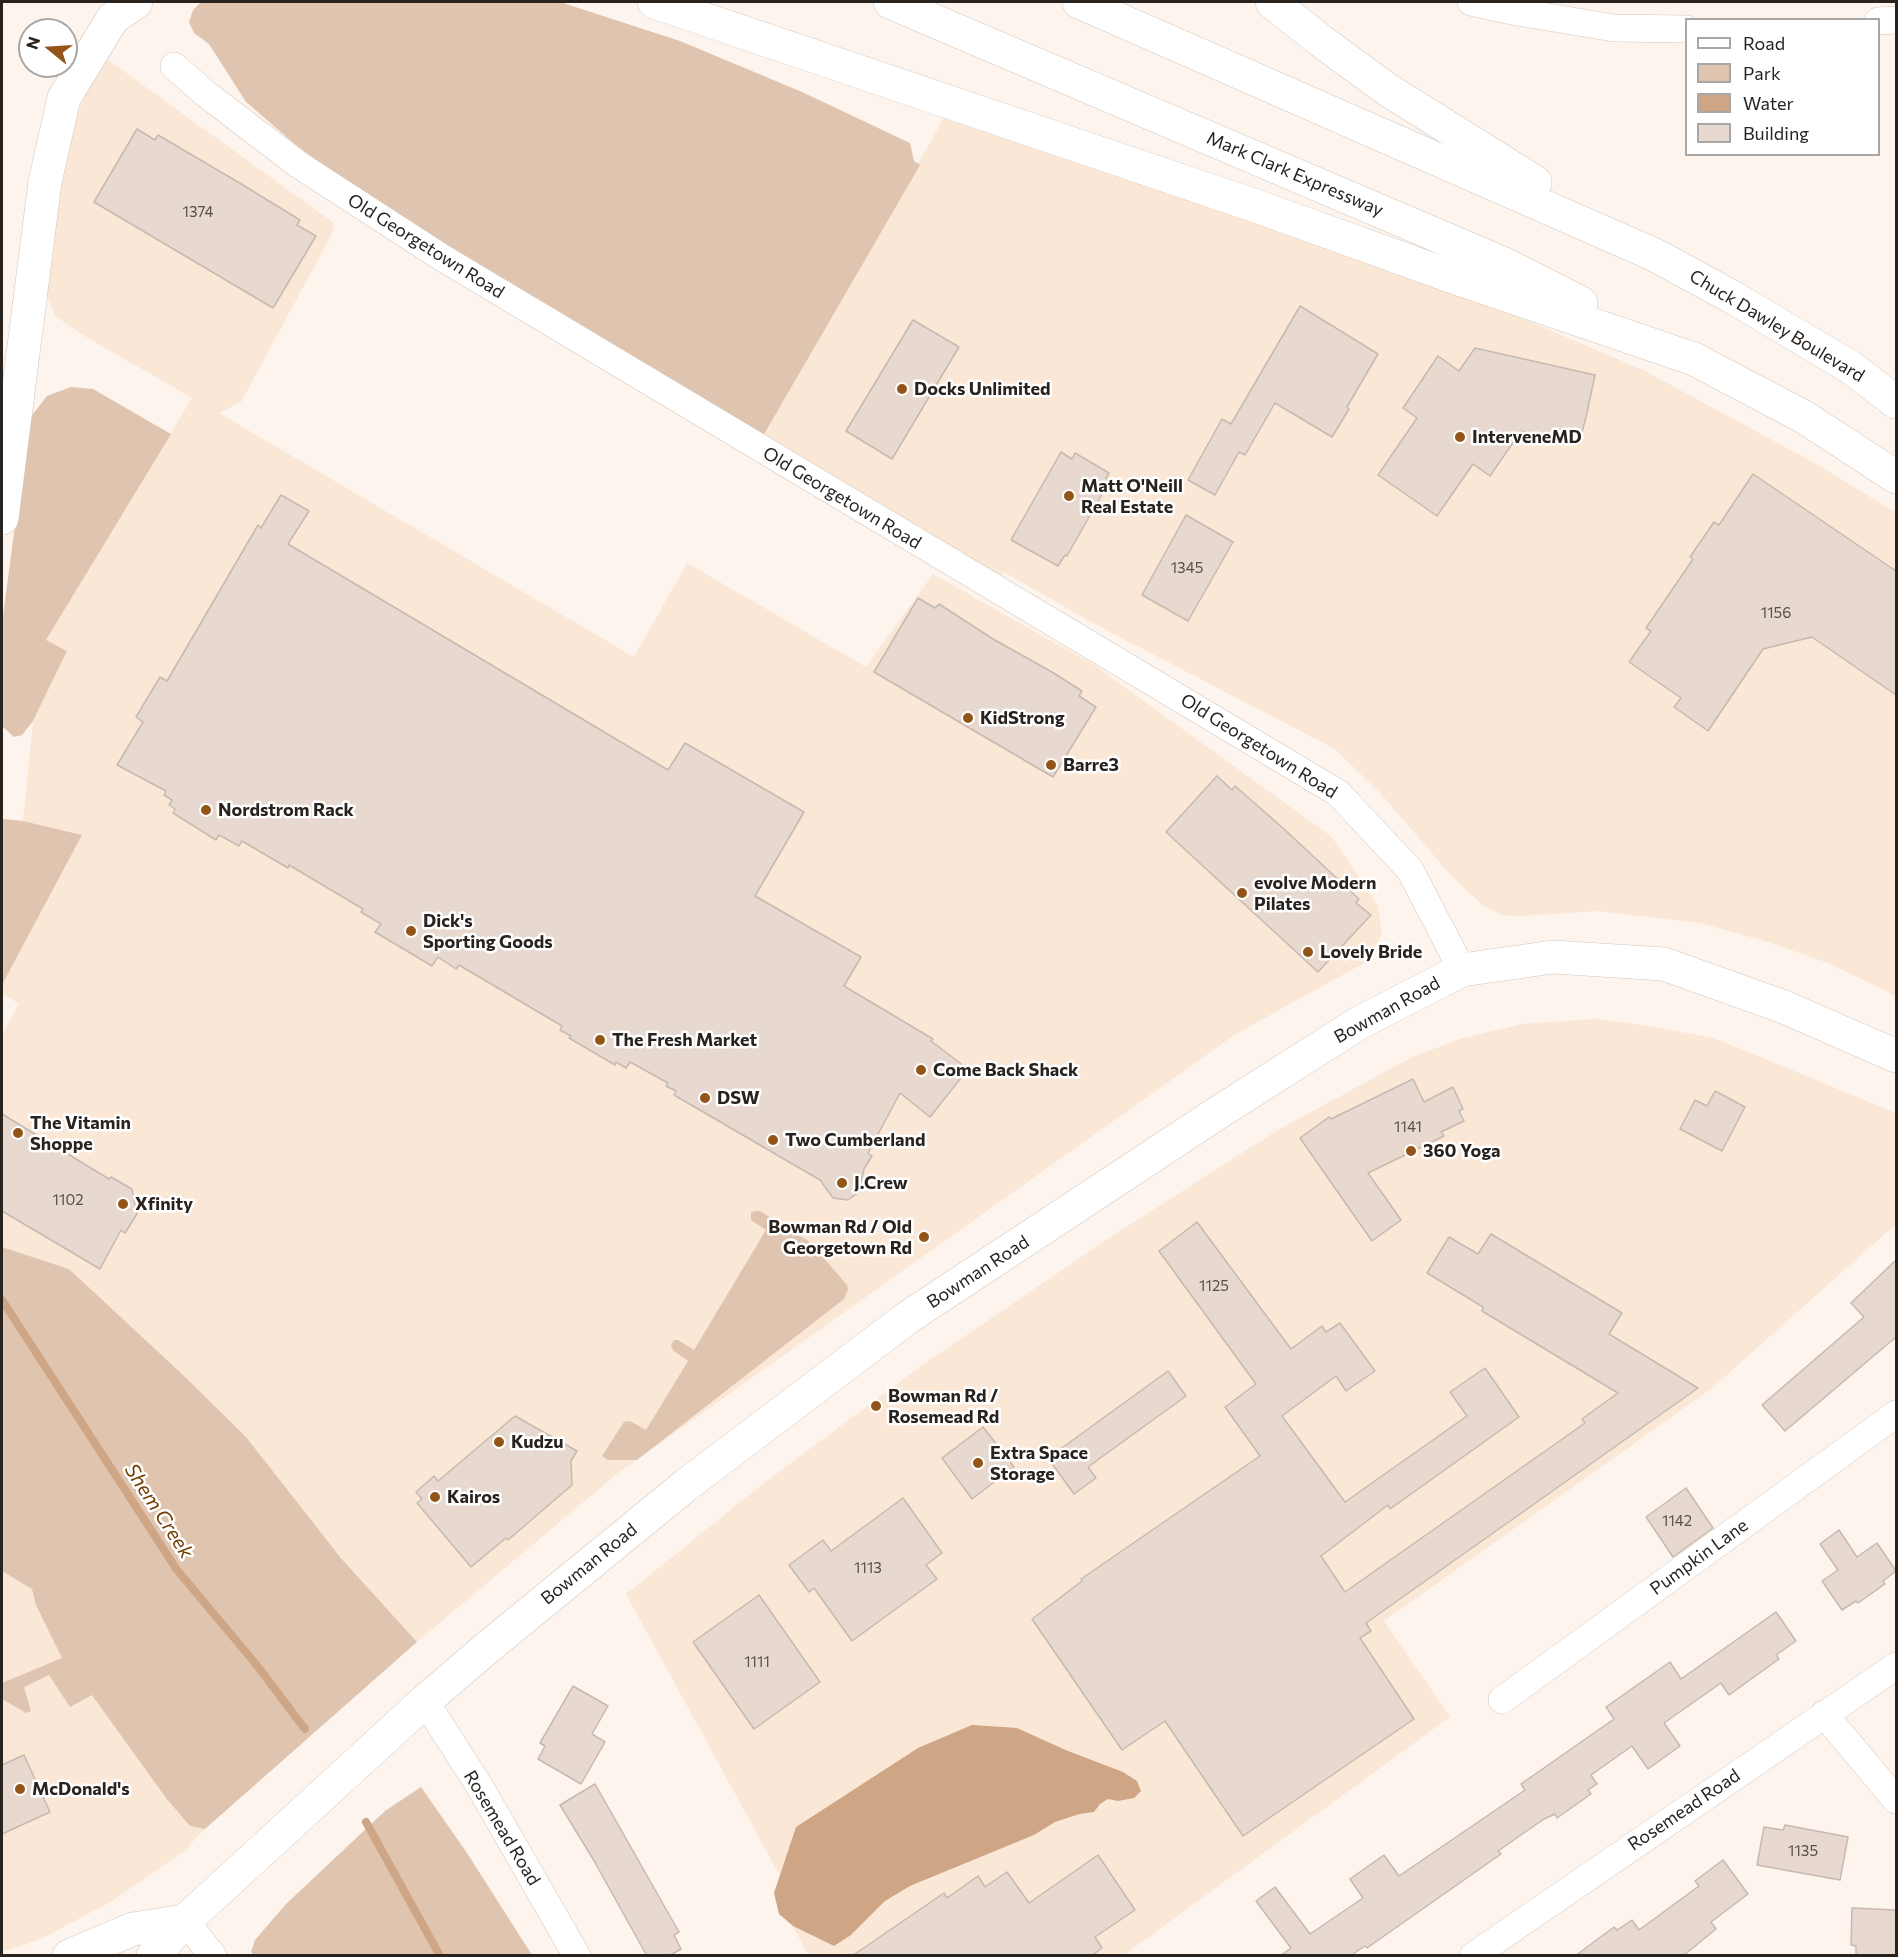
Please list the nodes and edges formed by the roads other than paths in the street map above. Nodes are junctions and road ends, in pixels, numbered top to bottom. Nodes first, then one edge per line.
1 (136, 2) edge
2 (654, 2) edge
3 (890, 2) edge
4 (1079, 2) edge
5 (1272, 2) edge
6 (1472, 2) edge
7 (1896, 20) edge
8 (1880, 21) edge
9 (1685, 29) edge
10 (174, 66) dead end
11 (1654, 255) junction
12 (1694, 359) junction
13 (1896, 402) edge
14 (1896, 477) edge
15 (2, 518) edge
16 (1462, 970) junction
17 (1896, 1056) edge
18 (1896, 1414) edge
19 (1896, 1666) edge
20 (1502, 1700) dead end
21 (425, 1701) junction
22 (1824, 1714) junction
23 (1896, 1800) edge
24 (185, 1921) junction
25 (69, 1956) edge
26 (153, 1956) edge
27 (213, 1956) edge
28 (577, 1956) edge
29 (1473, 1956) edge

1 - 15 main road
2 - 12 main road
3 - 12 main road, Mark Clark Expressway
4 - 11 main road
5 - 11 main road
6 - 9 street
7 - 8 street
10 - 16 street, Old Georgetown Road
11 - 13 main road, Chuck Dawley Boulevard
12 - 14 main road
16 - 17 main road, Bowman Road
16 - 21 main road, Bowman Road
18 - 20 street, Pumpkin Lane
19 - 22 street, Rosemead Road
21 - 24 main road, Bowman Road
21 - 28 street, Rosemead Road
22 - 23 street
22 - 29 street, Rosemead Road
24 - 25 main road
24 - 26 main road, Bowman Road
24 - 27 street

